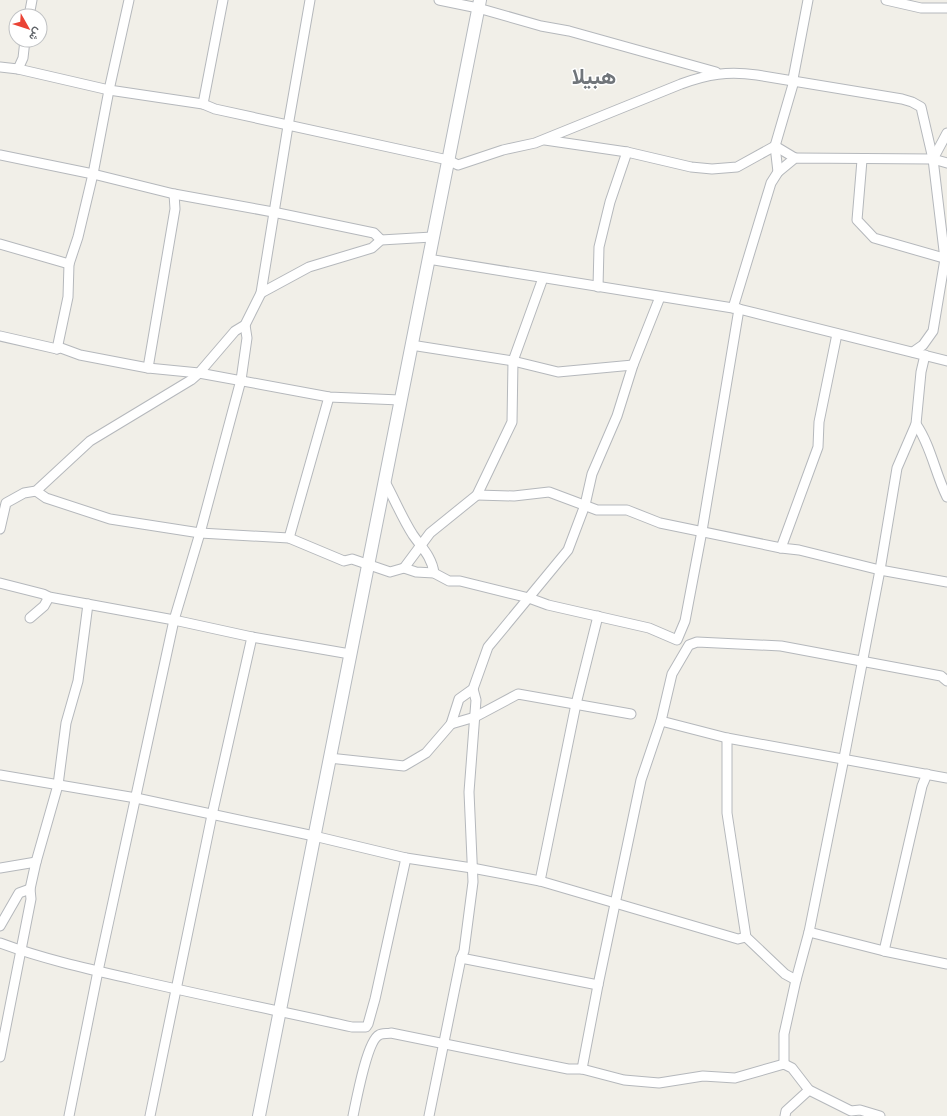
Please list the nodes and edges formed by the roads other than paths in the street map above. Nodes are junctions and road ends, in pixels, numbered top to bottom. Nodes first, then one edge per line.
1 (129, 0) edge
2 (223, 0) edge
3 (310, 0) edge
4 (439, 0) edge
5 (808, 0) edge
6 (886, 0) edge
7 (479, 4) edge
8 (947, 8) edge
9 (24, 48) edge
10 (0, 67) edge
11 (18, 69) junction
12 (718, 73) junction
13 (794, 81) junction
14 (109, 90) junction
15 (203, 104) junction
16 (288, 126) junction
17 (947, 133) edge
18 (543, 139) junction
19 (774, 146) junction
20 (627, 152) junction
21 (0, 155) edge
22 (794, 158) junction
23 (933, 159) junction
24 (448, 160) junction
25 (862, 160) junction
26 (947, 163) edge
27 (778, 172) junction
28 (93, 174) junction
29 (174, 194) junction
30 (273, 212) junction
31 (432, 237) junction
32 (381, 240) junction
33 (0, 244) edge
34 (428, 259) junction
35 (946, 259) edge
36 (69, 264) junction
37 (542, 278) junction
38 (598, 287) junction
39 (261, 293) junction
40 (660, 297) junction
41 (736, 309) junction
42 (245, 325) junction
43 (837, 334) junction
44 (0, 336) edge
45 (411, 345) junction
46 (57, 349) junction
47 (913, 352) junction
48 (925, 355) junction
49 (513, 361) junction
50 (947, 361) edge
51 (633, 366) junction
52 (148, 368) junction
53 (199, 373) junction
54 (241, 380) junction
55 (329, 397) junction
56 (400, 400) junction
57 (916, 424) junction
58 (384, 480) junction
59 (36, 491) junction
60 (477, 495) junction
61 (947, 497) edge
62 (3, 500) edge
63 (585, 505) junction
64 (0, 529) edge
65 (702, 531) junction
66 (200, 532) junction
67 (290, 538) junction
68 (421, 544) junction
69 (781, 548) junction
70 (368, 564) junction
71 (404, 568) junction
72 (880, 570) junction
73 (434, 573) junction
74 (947, 582) edge
75 (0, 584) edge
76 (49, 597) junction
77 (529, 598) junction
78 (88, 604) junction
79 (598, 616) junction
80 (30, 618) dead end
81 (174, 620) junction
82 (252, 637) junction
83 (350, 654) junction
84 (863, 661) junction
85 (945, 676) edge
86 (473, 689) junction
87 (576, 704) junction
88 (631, 714) dead end
89 (475, 717) junction
90 (661, 721) junction
91 (451, 724) junction
92 (727, 738) junction
93 (330, 758) junction
94 (844, 758) junction
95 (927, 774) junction
96 (0, 775) edge
97 (947, 778) edge
98 (58, 785) junction
99 (136, 798) junction
100 (212, 814) junction
101 (314, 836) junction
102 (406, 858) junction
103 (36, 862) junction
104 (0, 868) edge
105 (472, 868) junction
106 (540, 881) junction
107 (30, 889) junction
108 (615, 903) junction
109 (0, 926) edge
110 (809, 932) junction
111 (746, 937) junction
112 (0, 943) edge
113 (21, 951) junction
114 (884, 951) junction
115 (461, 958) junction
116 (947, 964) edge
117 (98, 971) junction
118 (796, 980) junction
119 (598, 985) junction
120 (177, 990) junction
121 (280, 1012) junction
122 (2, 1040) edge
123 (444, 1043) junction
124 (0, 1057) edge
125 (784, 1064) junction
126 (582, 1069) junction
127 (809, 1090) junction
128 (852, 1113) edge
129 (69, 1116) edge
130 (150, 1116) edge
131 (259, 1116) edge
132 (353, 1116) edge
133 (429, 1116) edge
134 (785, 1116) edge
135 (880, 1116) edge

1 - 14 street
2 - 15 street
3 - 16 street
4 - 7 street
5 - 13 street
6 - 8 street
7 - 12 street
7 - 24 main road
9 - 11 street
10 - 11 street
11 - 14 street
12 - 13 street
12 - 18 street
13 - 19 street
13 - 23 street
14 - 15 street
14 - 28 street
15 - 16 street
16 - 24 street
16 - 30 street
17 - 23 street
18 - 20 street
18 - 24 street
19 - 20 street
19 - 22 street
19 - 27 street
20 - 38 street
21 - 28 street
22 - 25 street
22 - 27 street
23 - 25 street
23 - 26 street
23 - 35 street
24 - 31 main road
25 - 35 street
27 - 41 street
28 - 29 street
28 - 36 street
29 - 30 street
29 - 52 street
30 - 32 street
30 - 39 street
31 - 32 street
31 - 34 main road
32 - 39 street
33 - 36 street
34 - 37 street
34 - 45 main road
35 - 47 street
36 - 46 street
37 - 38 street
37 - 49 street
38 - 40 street
39 - 42 street
40 - 41 street
40 - 51 street
41 - 43 street
41 - 65 street
42 - 53 street
42 - 54 street
43 - 47 street
43 - 69 street
44 - 46 street
45 - 49 street
45 - 56 main road
46 - 52 street
47 - 48 street
48 - 50 street
48 - 57 street
49 - 51 street
49 - 60 street
51 - 63 street
52 - 53 street
53 - 54 street
53 - 59 street
54 - 55 street
54 - 66 street
55 - 56 street
55 - 67 street
56 - 58 main road
57 - 61 street
57 - 72 street
58 - 68 street
58 - 70 main road
59 - 62 street
59 - 66 street
60 - 63 street
60 - 68 street
62 - 64 street
63 - 65 street
63 - 77 street
65 - 69 street
65 - 79 street
66 - 67 street
66 - 81 street
67 - 70 street
68 - 71 street
68 - 73 street
69 - 72 street
70 - 71 street
70 - 83 main road
71 - 73 street
72 - 74 street
72 - 84 street
73 - 77 street
75 - 76 street
76 - 78 street
76 - 80 street
77 - 79 street
77 - 86 street
78 - 81 street
78 - 98 street
79 - 87 street
81 - 82 street
81 - 99 street
82 - 83 street
82 - 100 street
83 - 93 main road
84 - 85 street
84 - 90 street
84 - 94 street
86 - 89 street
86 - 91 street
87 - 88 street
87 - 89 street
87 - 106 street
89 - 91 street
89 - 105 street
90 - 92 street
90 - 108 street
91 - 93 street
92 - 94 street
92 - 111 street
93 - 101 main road
94 - 95 street
94 - 110 street
95 - 97 street
95 - 114 street
96 - 98 street
98 - 99 street
98 - 103 street
99 - 100 street
99 - 117 street
100 - 101 street
100 - 120 street
101 - 102 street
101 - 121 main road
102 - 105 street
102 - 121 street
103 - 104 street
103 - 107 street
105 - 106 street
105 - 115 street
106 - 108 street
107 - 109 street
107 - 113 street
108 - 111 street
108 - 119 street
110 - 114 street
110 - 118 street
111 - 118 street
112 - 113 street
113 - 117 street
113 - 122 street
114 - 116 street
115 - 119 street
115 - 123 street
117 - 120 street
117 - 129 street
118 - 125 street
119 - 126 street
120 - 121 street
120 - 130 street
121 - 131 main road
122 - 124 street
123 - 126 street
123 - 132 street
123 - 133 street
125 - 126 street
125 - 127 street
127 - 128 street
127 - 134 street
128 - 135 street

